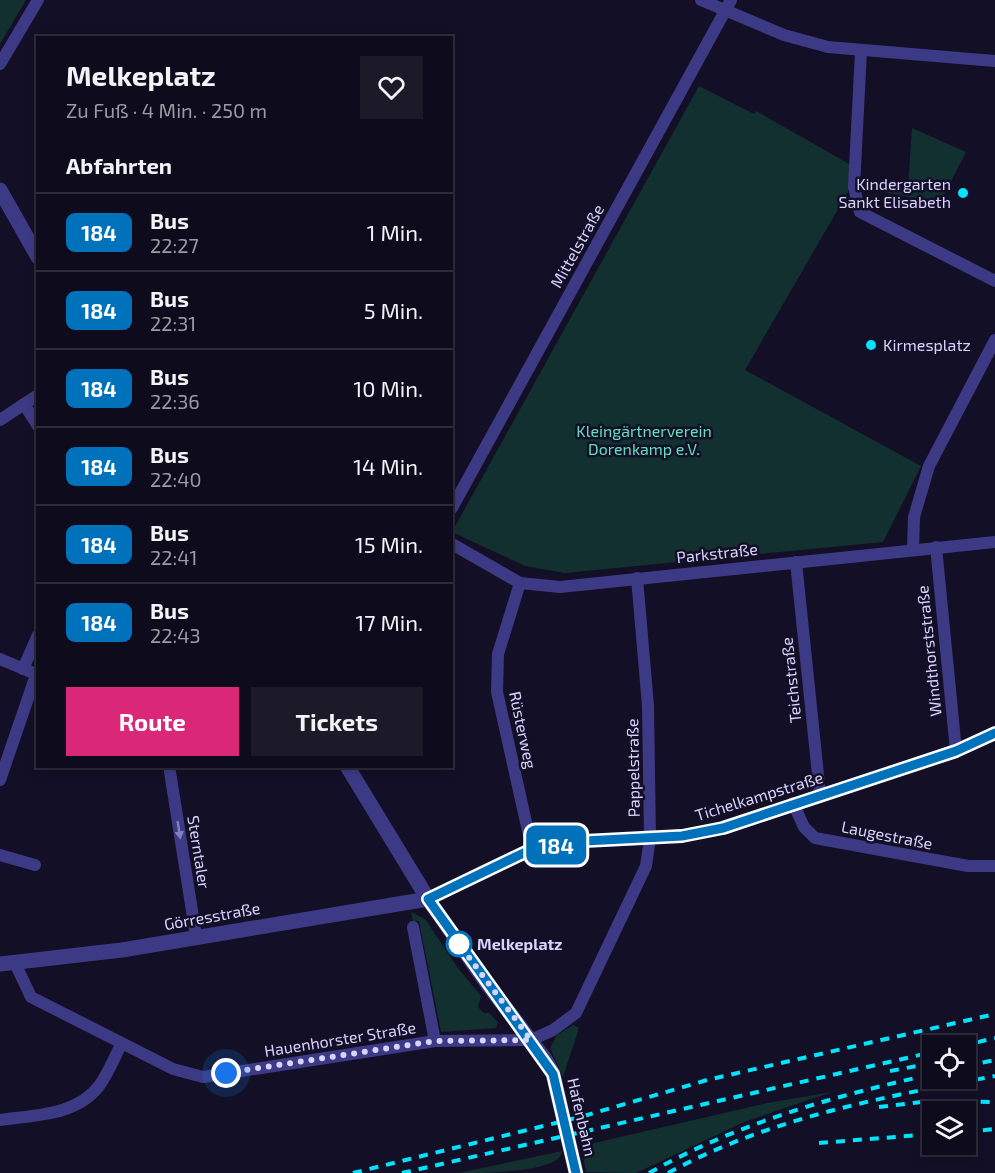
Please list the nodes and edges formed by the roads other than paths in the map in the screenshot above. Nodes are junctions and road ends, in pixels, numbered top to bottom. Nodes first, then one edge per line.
1 (38, 0) edge
2 (701, 0) edge
3 (731, 0) edge
4 (724, 12) junction
5 (861, 51) junction
6 (995, 61) edge
7 (0, 64) edge
8 (0, 190) edge
9 (36, 253) edge
10 (995, 281) edge
11 (995, 340) edge
12 (36, 396) edge
13 (24, 404) junction
14 (0, 420) edge
15 (36, 423) edge
16 (453, 506) edge
17 (995, 542) edge
18 (453, 545) edge
19 (936, 547) junction
20 (913, 549) junction
21 (796, 562) junction
22 (637, 578) junction
23 (520, 583) junction
24 (36, 640) edge
25 (0, 659) edge
26 (24, 669) junction
27 (36, 675) edge
28 (36, 678) edge
29 (995, 733) edge
30 (956, 751) junction
31 (172, 768) edge
32 (348, 768) edge
33 (0, 780) edge
34 (820, 794) junction
35 (793, 803) junction
36 (650, 838) junction
37 (532, 849) junction
38 (0, 855) edge
39 (35, 865) dead end
40 (995, 866) edge
41 (428, 899) junction
42 (413, 927) dead end
43 (196, 936) junction
44 (7, 963) edge
45 (531, 1040) junction
46 (435, 1041) junction
47 (122, 1045) junction
48 (0, 1119) edge
49 (576, 1173) edge

1 - 7 street
2 - 4 street
3 - 4 street, Mittelstraße
4 - 5 street
4 - 16 street, Mittelstraße
5 - 6 street
5 - 10 street
8 - 9 street
11 - 20 street
12 - 13 street
13 - 14 street
13 - 15 street
17 - 19 street, Parkstraße
18 - 23 street, Parkstraße
19 - 20 street, Parkstraße
19 - 30 street, Windthorststraße
20 - 21 street, Parkstraße
21 - 22 street, Parkstraße
21 - 34 street, Teichstraße
22 - 23 street, Parkstraße
22 - 36 street, Pappelstraße
23 - 37 street, Rüsterweg
24 - 26 street
25 - 26 street
26 - 27 street
28 - 33 street
29 - 30 street, Tichelkampstraße
30 - 34 street, Tichelkampstraße
31 -> 43 street, Sterntaler
32 - 41 street, Hafenbahn
34 - 35 street, Tichelkampstraße
35 - 36 street, Tichelkampstraße
35 - 40 street, Laugestraße
36 - 37 street, Tichelkampstraße
36 - 45 street, Pappelstraße
37 - 41 street, Tichelkampstraße
38 - 39 street
41 - 43 street, Görresstraße
41 - 45 street, Hafenbahn
42 - 46 street
43 - 44 street, Görresstraße
44 - 47 street, Hauenhorster Straße
45 - 46 street, Hauenhorster Straße
45 - 49 street, Hafenbahn
46 - 47 street, Hauenhorster Straße
47 - 48 street

